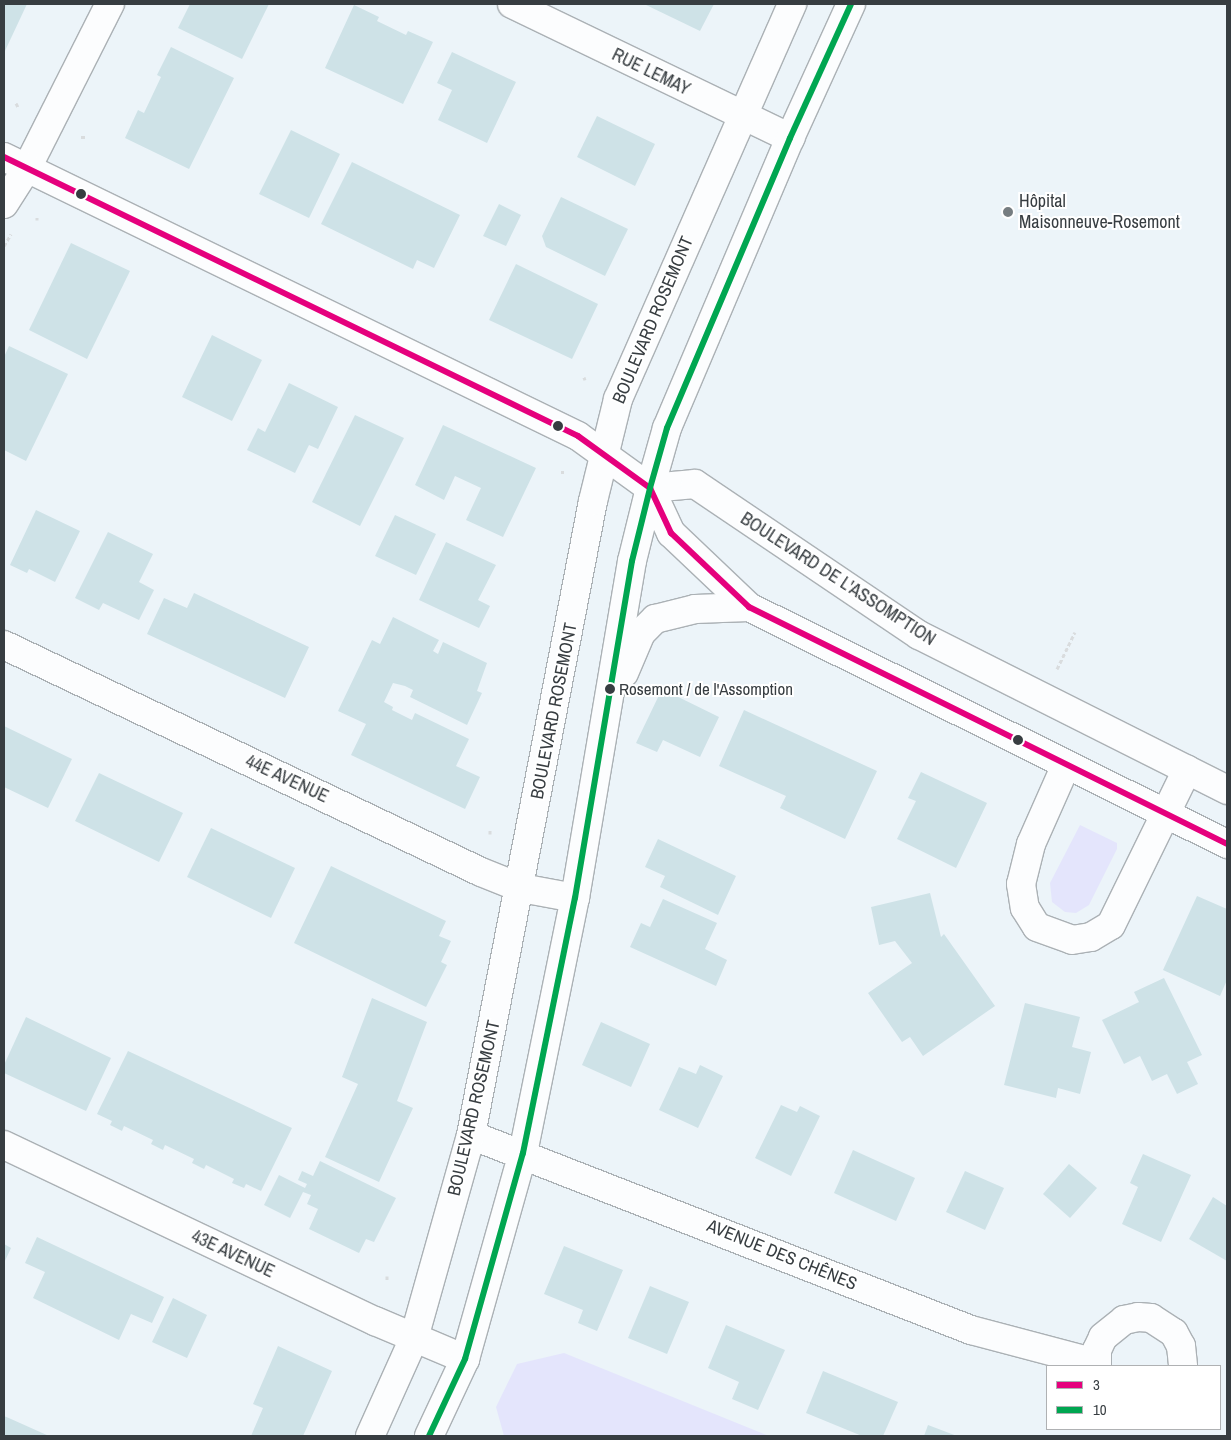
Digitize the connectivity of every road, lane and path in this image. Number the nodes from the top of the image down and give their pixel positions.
1 (110, 4) edge
2 (512, 4) edge
3 (792, 4) edge
4 (851, 4) edge
5 (16, 103) dead end
6 (18, 107) dead end
7 (742, 115) junction
8 (790, 138) junction
9 (15, 162) edge
10 (4, 204) edge
11 (604, 454) junction
12 (650, 488) junction
13 (749, 607) junction
14 (1075, 632) dead end
15 (4, 644) edge
16 (1054, 676) dead end
17 (607, 716) junction
18 (1066, 765) junction
19 (1186, 770) junction
20 (1227, 790) edge
21 (1166, 813) junction
22 (1227, 844) edge
23 (521, 888) junction
24 (575, 898) junction
25 (471, 1135) junction
26 (4, 1145) edge
27 (523, 1153) junction
28 (414, 1338) junction
29 (465, 1359) junction
30 (1096, 1365) edge
31 (1183, 1365) edge
32 (370, 1436) edge
33 (429, 1436) edge

1 - 9 street
2 - 7 street, RUE LEMAY
3 - 7 street, BOULEVARD ROSEMONT
4 - 8 street
5 - 6 path
7 - 8 street, RUE LEMAY
7 - 11 street, BOULEVARD ROSEMONT
8 - 12 street
9 - 10 street
9 - 11 street
11 - 12 street
11 - 23 street, BOULEVARD ROSEMONT
12 - 13 street
12 - 17 street
12 - 19 street, BOULEVARD DE L'ASSOMPTION
13 - 17 street
13 - 18 street
14 - 16 path
15 - 23 street, 44E AVENUE
17 - 24 street
18 - 21 street
18 - 21 street
19 - 20 street, BOULEVARD DE L'ASSOMPTION
19 - 21 street
21 - 22 street
23 - 24 street, 44E AVENUE
23 - 25 street, BOULEVARD ROSEMONT
24 - 27 street
25 - 27 street, AVENUE DES CHÊNES
25 - 28 street, BOULEVARD ROSEMONT
26 - 28 street, 43E AVENUE
27 - 29 street
27 - 30 street, AVENUE DES CHÊNES
28 - 29 street, 43E AVENUE
28 - 32 street, BOULEVARD ROSEMONT
29 - 33 street
30 - 31 street, AVENUE DES CHÊNES

